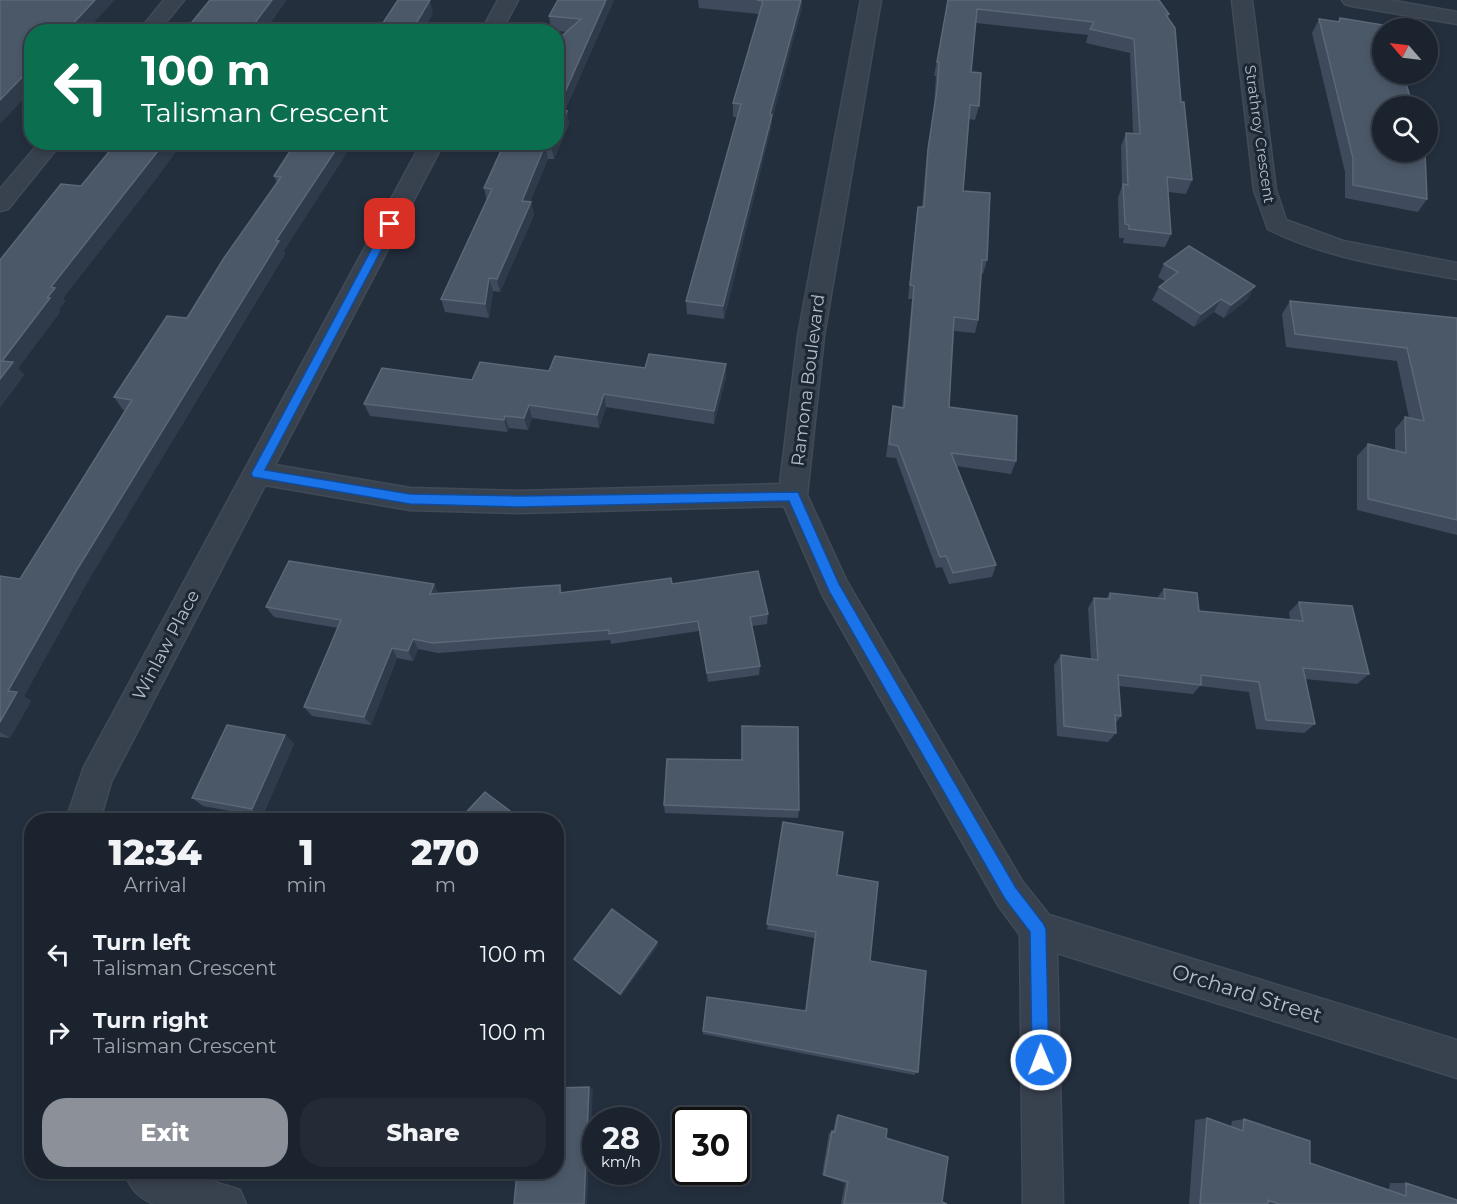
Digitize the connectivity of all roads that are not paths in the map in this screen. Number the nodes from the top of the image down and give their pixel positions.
1 (174, 0) edge
2 (508, 0) edge
3 (871, 0) edge
4 (1242, 0) edge
5 (1352, 0) edge
6 (1457, 18) edge
7 (154, 24) edge
8 (495, 24) edge
9 (45, 150) edge
10 (429, 150) edge
11 (0, 204) edge
12 (1457, 271) edge
13 (257, 473) junction
14 (793, 495) junction
15 (85, 813) edge
16 (1038, 929) junction
17 (1457, 1059) edge
18 (150, 1179) edge
19 (226, 1204) edge
20 (1043, 1204) edge

1 - 7 street
2 - 8 street
3 - 14 street, Ramona Boulevard
4 - 12 street, Strathroy Crescent
5 - 6 street
9 - 11 street
10 - 13 street, Winlaw Place
13 - 14 street
13 - 15 street, Winlaw Place
14 - 16 street
16 - 17 street, Orchard Street
16 - 20 street
18 - 19 street

